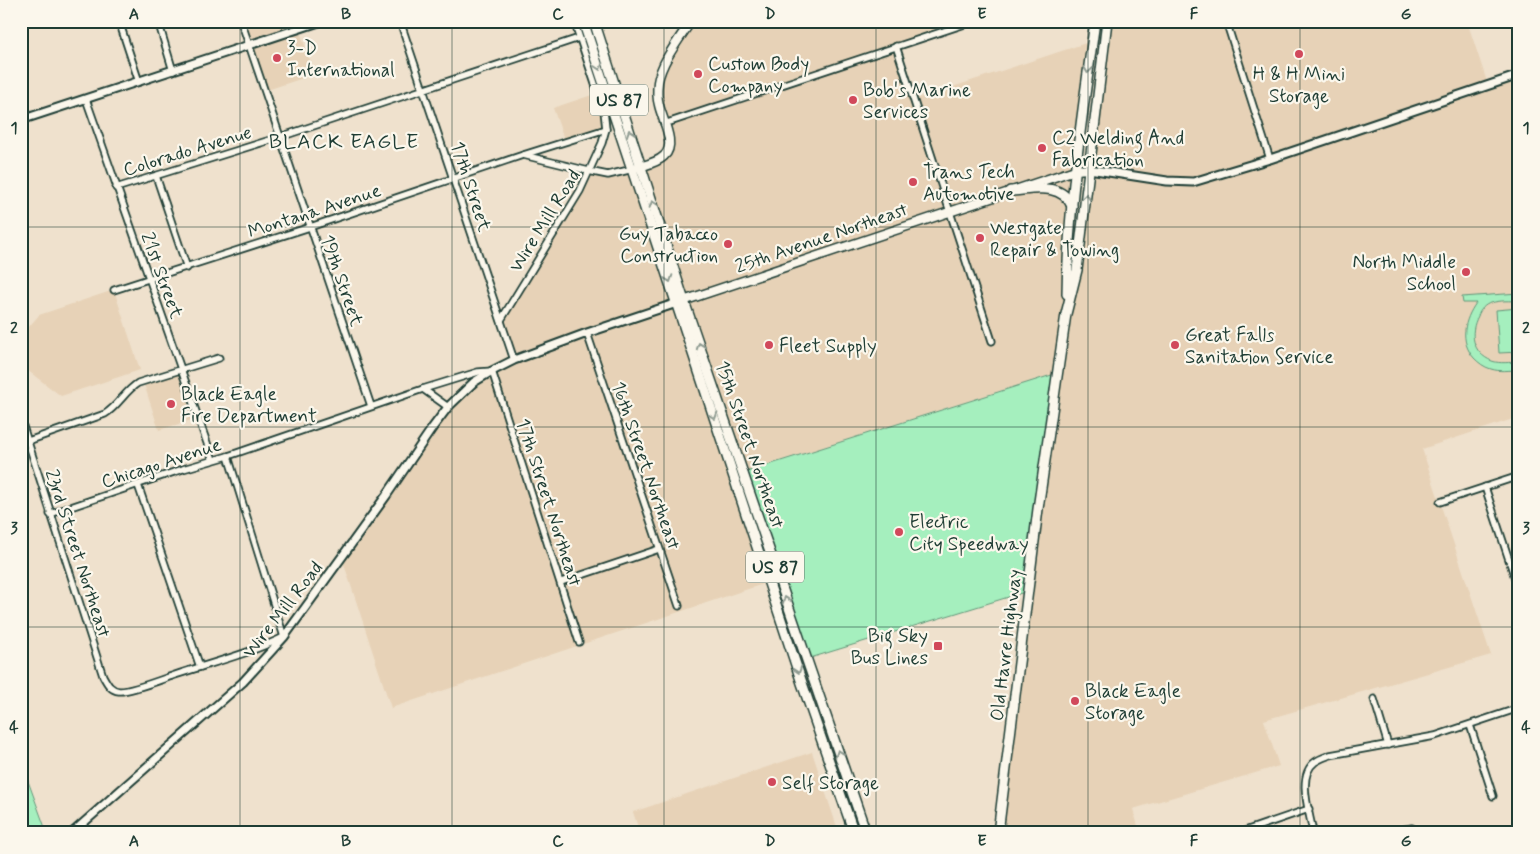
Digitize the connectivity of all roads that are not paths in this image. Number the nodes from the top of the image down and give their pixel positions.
1 (119, 21) edge
2 (158, 21) edge
3 (241, 21) edge
4 (321, 21) edge
5 (400, 21) edge
6 (574, 21) edge
7 (583, 21) edge
8 (594, 21) edge
9 (691, 21) edge
10 (974, 21) edge
11 (1095, 21) edge
12 (1107, 21) edge
13 (1226, 21) edge
14 (580, 38) junction
15 (249, 46) junction
16 (896, 46) junction
17 (173, 70) junction
18 (1519, 75) edge
19 (139, 82) junction
20 (423, 90) junction
21 (86, 99) junction
22 (21, 120) edge
23 (664, 124) junction
24 (606, 129) junction
25 (280, 137) junction
26 (523, 155) junction
27 (1270, 159) junction
28 (637, 168) junction
29 (1089, 169) junction
30 (1075, 170) junction
31 (589, 171) junction
32 (156, 176) junction
33 (454, 179) junction
34 (116, 188) junction
35 (1010, 191) junction
36 (1072, 207) junction
37 (950, 211) junction
38 (310, 227) junction
39 (187, 268) junction
40 (148, 278) junction
41 (114, 290) dead end
42 (681, 302) junction
43 (1066, 314) junction
44 (500, 320) junction
45 (587, 333) junction
46 (992, 341) dead end
47 (219, 358) dead end
48 (514, 360) junction
49 (181, 370) junction
50 (492, 371) junction
51 (484, 376) joint
52 (423, 389) junction
53 (371, 406) junction
54 (448, 407) junction
55 (21, 420) edge
56 (28, 440) junction
57 (228, 456) junction
58 (213, 460) junction
59 (1519, 476) edge
60 (138, 485) junction
61 (1485, 487) junction
62 (1440, 502) dead end
63 (50, 514) junction
64 (659, 549) junction
65 (1516, 569) edge
66 (561, 582) junction
67 (1519, 590) edge
68 (679, 606) dead end
69 (284, 638) junction
70 (580, 642) dead end
71 (200, 667) junction
72 (1374, 699) dead end
73 (1519, 708) edge
74 (1470, 725) junction
75 (1388, 745) junction
76 (1493, 796) dead end
77 (1309, 809) junction
78 (1412, 828) dead end
79 (72, 833) edge
80 (854, 833) edge
81 (866, 833) edge
82 (998, 833) edge
83 (1240, 833) edge
84 (1313, 833) edge
85 (1383, 833) edge

1 - 19 street
2 - 17 street
3 - 15 street, 19th Street
4 - 15 street
5 - 20 street, 17th Street
6 - 14 street
7 -> 28 main road, US 87
28 -> 8 main road, US 87
9 - 23 main road, Wire Mill Road
10 - 16 street
11 -> 30 main road, Old Havre Highway
12 - 29 main road, Old Havre Highway
13 - 27 street
14 - 20 street, Colorado Avenue
14 - 24 street
15 - 17 street
15 - 25 street, 19th Street
16 - 23 street
16 - 37 street
17 - 19 street
18 - 27 street, 25th Avenue Northeast
19 - 21 street
20 - 25 street, Colorado Avenue
20 - 33 street, 17th Street
21 - 22 street
21 - 34 street, 21st Street
23 - 28 main road, Wire Mill Road
24 - 26 street, Montana Avenue
24 - 31 street
25 - 32 street, Colorado Avenue
25 - 38 street, 19th Street
26 - 31 street
26 - 33 street, Montana Avenue
27 - 29 street, 25th Avenue Northeast
28 - 31 street, Wire Mill Road
28 - 42 main road, 15th Street Northeast / US 87
29 - 30 main road, 25th Avenue Northeast
43 -> 29 main road, Old Havre Highway
30 - 35 main road, 25th Avenue Northeast
30 - 36 main road, Old Havre Highway
31 - 44 street, Wire Mill Road
32 - 34 street, Colorado Avenue
32 - 39 street
33 - 38 street, Montana Avenue
33 - 44 street, 17th Street
34 - 40 street, 21st Street
35 - 36 main road
35 - 37 main road, 25th Avenue Northeast
36 - 43 main road, Old Havre Highway
37 - 42 main road, 25th Avenue Northeast
37 - 46 street
38 - 39 street, Montana Avenue
38 - 53 street, 19th Street
39 - 40 street, Montana Avenue
40 - 41 street, Montana Avenue
40 - 49 street, 21st Street
42 - 45 street, 25th Avenue Northeast
42 -> 80 main road, 15th Street Northeast / US 87
81 -> 42 main road, 15th Street Northeast / US 87
43 - 82 main road, Old Havre Highway
44 - 48 street, 17th Street
45 - 48 street, 25th Avenue Northeast
45 - 64 street, 16th Street Northeast
47 - 49 street
48 - 50 street, 25th Avenue Northeast
49 - 56 street
49 - 58 street, 21st Street
50 - 51 street, 25th Avenue Northeast
50 - 52 street, Chicago Avenue
50 - 66 street, 17th Street Northeast
51 - 54 street, Wire Mill Road
52 - 53 street, Chicago Avenue
52 - 54 street
53 - 57 street, Chicago Avenue
54 - 69 street, Wire Mill Road
55 - 56 street, 23rd Street Northeast
56 - 63 street, 23rd Street Northeast
57 - 58 street, Chicago Avenue
57 - 69 street
58 - 60 street, Chicago Avenue
59 - 61 street
60 - 63 street, Chicago Avenue
60 - 71 street
61 - 62 street
61 - 65 street
63 - 71 street, 23rd Street Northeast
64 - 66 street
64 - 68 street, 16th Street Northeast
65 - 67 street
66 - 70 street, 17th Street Northeast
69 - 71 street
69 - 79 street, Wire Mill Road
72 - 75 street
73 - 74 street
74 - 75 street
74 - 76 street
75 - 77 street
77 - 83 street
77 - 84 street
78 - 85 street

